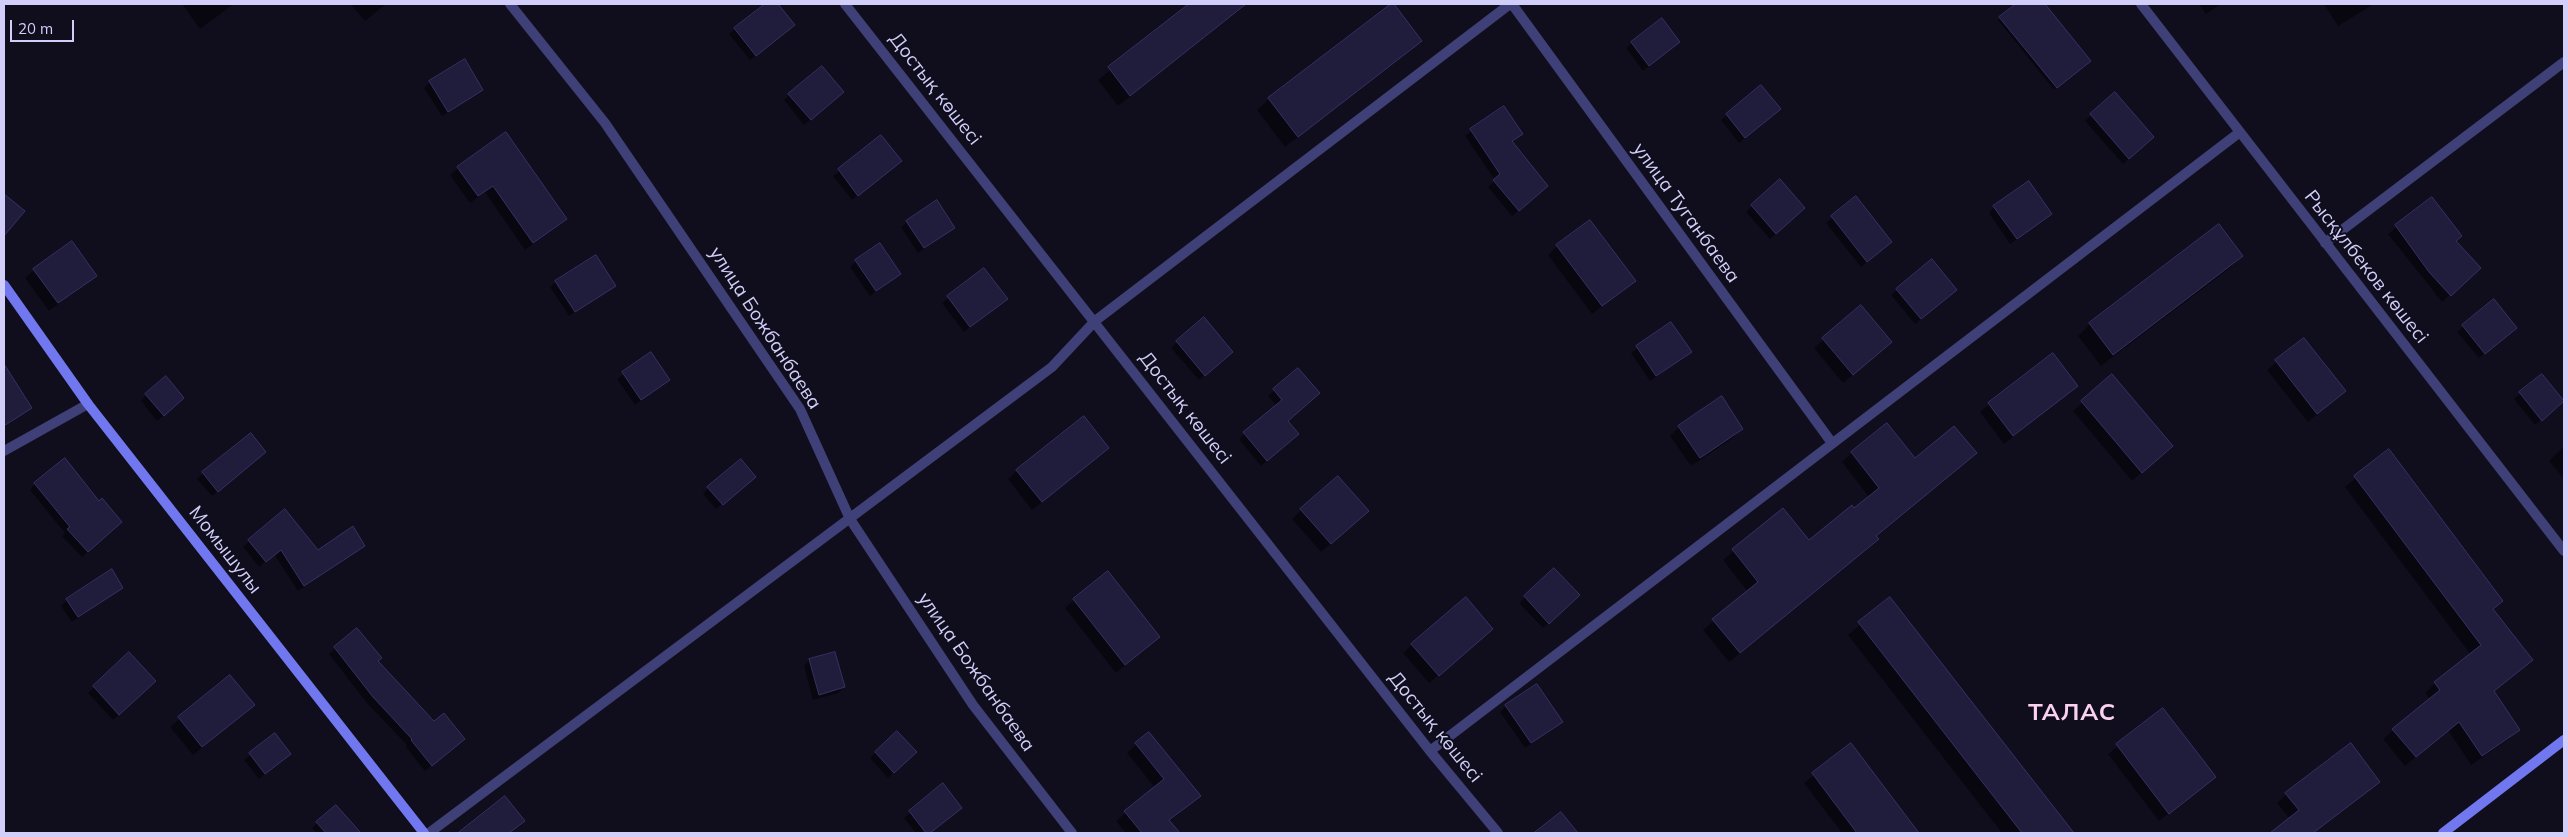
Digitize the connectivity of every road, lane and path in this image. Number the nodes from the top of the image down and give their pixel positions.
1 (510, 4) edge
2 (846, 4) edge
3 (1511, 4) edge
4 (2141, 4) edge
5 (2564, 62) edge
6 (2240, 132) junction
7 (2326, 243) junction
8 (4, 285) edge
9 (1095, 321) junction
10 (88, 404) junction
11 (1832, 443) junction
12 (4, 451) edge
13 (850, 519) junction
14 (2564, 551) edge
15 (2564, 740) edge
16 (1430, 751) junction
17 (424, 833) edge
18 (430, 833) edge
19 (1072, 833) edge
20 (1498, 833) edge
21 (2443, 833) edge

1 - 13 street, улица Божбанбаева
2 - 9 street, Достық көшесі
3 - 9 street
3 - 11 street, улица Туганбаева
4 - 6 street, Рысқұлбеков көшесі
5 - 7 street
6 - 7 street, Рысқұлбеков көшесі
6 - 11 street
7 - 14 street, Рысқұлбеков көшесі
8 - 10 street, Момышулы
9 - 13 street
9 - 16 street, Достық көшесі
10 - 12 street
10 - 17 street, Момышулы
11 - 16 street
13 - 18 street
13 - 19 street, улица Божбанбаева
15 - 21 street
16 - 20 street, Достық көшесі

